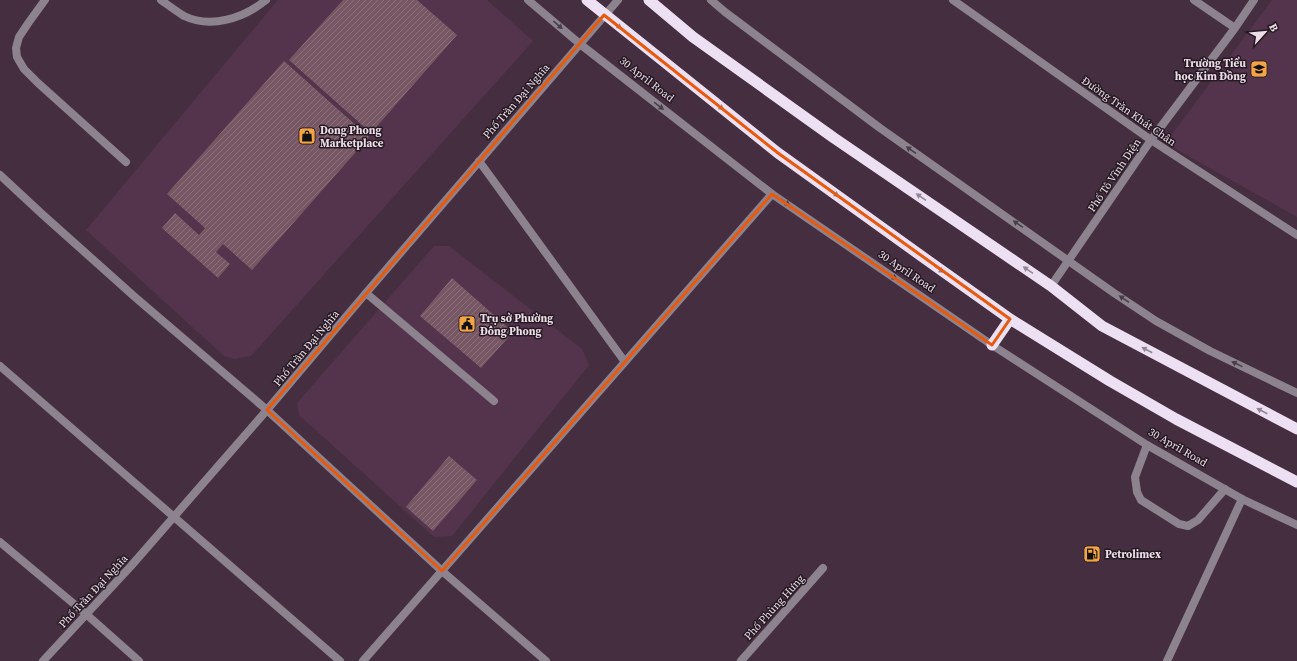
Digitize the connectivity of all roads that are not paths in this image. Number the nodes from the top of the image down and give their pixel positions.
1 (45, 0) edge
2 (161, 0) edge
3 (266, 0) edge
4 (528, 0) edge
5 (587, 0) edge
6 (618, 0) edge
7 (649, 0) edge
8 (711, 0) edge
9 (953, 0) edge
10 (1194, 0) edge
11 (1254, 0) edge
12 (604, 15) junction
13 (1235, 28) junction
14 (580, 44) junction
15 (1151, 140) junction
16 (479, 161) junction
17 (126, 162) dead end
18 (0, 175) edge
19 (772, 194) junction
20 (1297, 235) edge
21 (1069, 260) junction
22 (1051, 286) junction
23 (366, 293) junction
24 (1010, 319) junction
25 (992, 345) junction
26 (625, 362) junction
27 (0, 366) edge
28 (1297, 393) edge
29 (494, 401) dead end
30 (267, 410) junction
31 (1297, 429) edge
32 (1147, 445) junction
33 (1297, 482) edge
34 (1225, 489) junction
35 (1242, 499) junction
36 (174, 517) junction
37 (1297, 525) edge
38 (0, 542) edge
39 (823, 568) dead end
40 (442, 571) junction
41 (86, 614) junction
42 (43, 661) edge
43 (139, 661) edge
44 (340, 661) edge
45 (363, 661) edge
46 (546, 661) edge
47 (741, 661) edge
48 (1167, 661) edge

1 - 17 street
2 - 3 street
4 -> 14 street, 30 April Road
5 - 12 highway, 30 April Road
6 - 12 street, Phố Trần Đại Nghĩa
22 -> 7 highway
21 -> 8 street
9 - 15 street, Đường Trần Khát Chân
10 - 13 street
11 - 13 street, Phố Tô Vĩnh Diện
12 - 14 street, Phố Trần Đại Nghĩa
12 -> 24 highway, 30 April Road
13 - 15 street, Phố Tô Vĩnh Diện
14 - 16 street, Phố Trần Đại Nghĩa
14 -> 19 street, 30 April Road
15 - 20 street, Đường Trần Khát Chân
15 - 21 street, Phố Tô Vĩnh Diện
16 - 23 street, Phố Trần Đại Nghĩa
16 - 26 street
18 - 30 street
19 -> 25 street, 30 April Road
19 - 26 street
21 - 22 street, Phố Tô Vĩnh Diện
28 -> 21 street
31 -> 22 highway
23 - 29 street
23 - 30 street, Phố Trần Đại Nghĩa
24 - 25 highway
24 - 33 highway, 30 April Road
25 - 32 street, 30 April Road
26 - 40 street
27 - 36 street
30 - 36 street, Phố Trần Đại Nghĩa
30 - 40 street
32 - 34 street, 30 April Road
32 - 34 street
34 - 35 street, 30 April Road
35 - 37 street, 30 April Road
35 - 48 street
36 - 41 street, Phố Trần Đại Nghĩa
36 - 44 street
38 - 41 street
39 - 47 street, Phố Phùng Hưng
40 - 45 street
40 - 46 street
41 - 42 street, Phố Trần Đại Nghĩa
41 - 43 street

